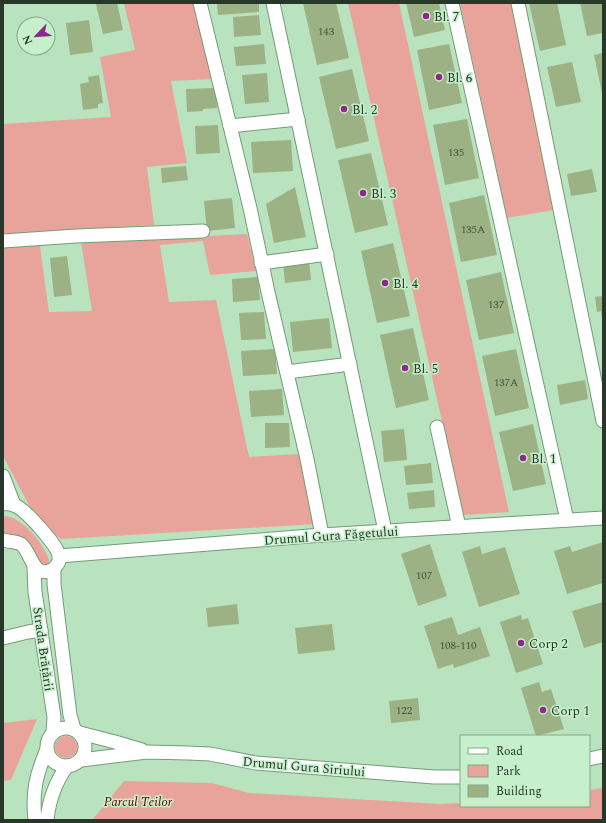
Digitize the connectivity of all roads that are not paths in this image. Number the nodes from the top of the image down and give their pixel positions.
1 (200, 3) edge
2 (273, 3) edge
3 (452, 3) edge
4 (518, 3) edge
5 (298, 118) junction
6 (230, 126) junction
7 (203, 231) dead end
8 (3, 241) edge
9 (327, 254) junction
10 (261, 263) junction
11 (350, 364) junction
12 (287, 372) junction
13 (603, 421) edge
14 (437, 426) dead end
15 (3, 476) edge
16 (8, 504) edge
17 (603, 518) edge
18 (567, 520) junction
19 (458, 527) junction
20 (386, 531) junction
21 (322, 535) junction
22 (3, 540) edge
23 (59, 556) junction
24 (34, 566) junction
25 (54, 569) junction
26 (41, 630) junction
27 (3, 638) edge
28 (77, 731) junction
29 (53, 732) junction
30 (47, 749) junction
31 (147, 752) junction
32 (603, 756) edge
33 (590, 759) edge
34 (81, 760) junction
35 (67, 766) junction
36 (460, 776) edge
37 (35, 820) edge
38 (47, 820) edge

1 - 6 street
2 - 5 street
3 - 18 street
4 - 13 street
5 - 6 street
5 - 9 street
6 - 10 street
7 - 8 street
9 - 10 street
9 - 11 street
10 - 12 street
11 - 12 street
11 - 20 street
12 - 21 street
14 - 19 street
15 - 16 street
16 - 23 street
17 - 18 street, Drumul Gura Făgetului
18 - 19 street, Drumul Gura Făgetului
19 - 20 street, Drumul Gura Făgetului
20 - 21 street, Drumul Gura Făgetului
21 - 23 street, Drumul Gura Făgetului
22 - 24 street
23 - 25 street
24 - 25 street
24 - 26 street, Strada Brățării
25 - 28 street, Strada Brățării
26 - 27 street
26 - 29 street, Strada Brățării
28 - 29 street
28 - 31 street, Drumul Gura Siriului
28 - 34 street
29 - 30 street
30 - 35 street
30 - 37 street
31 - 34 street, Drumul Gura Siriului
31 - 36 street, Drumul Gura Siriului
32 - 33 street
34 - 35 street
35 - 38 street

